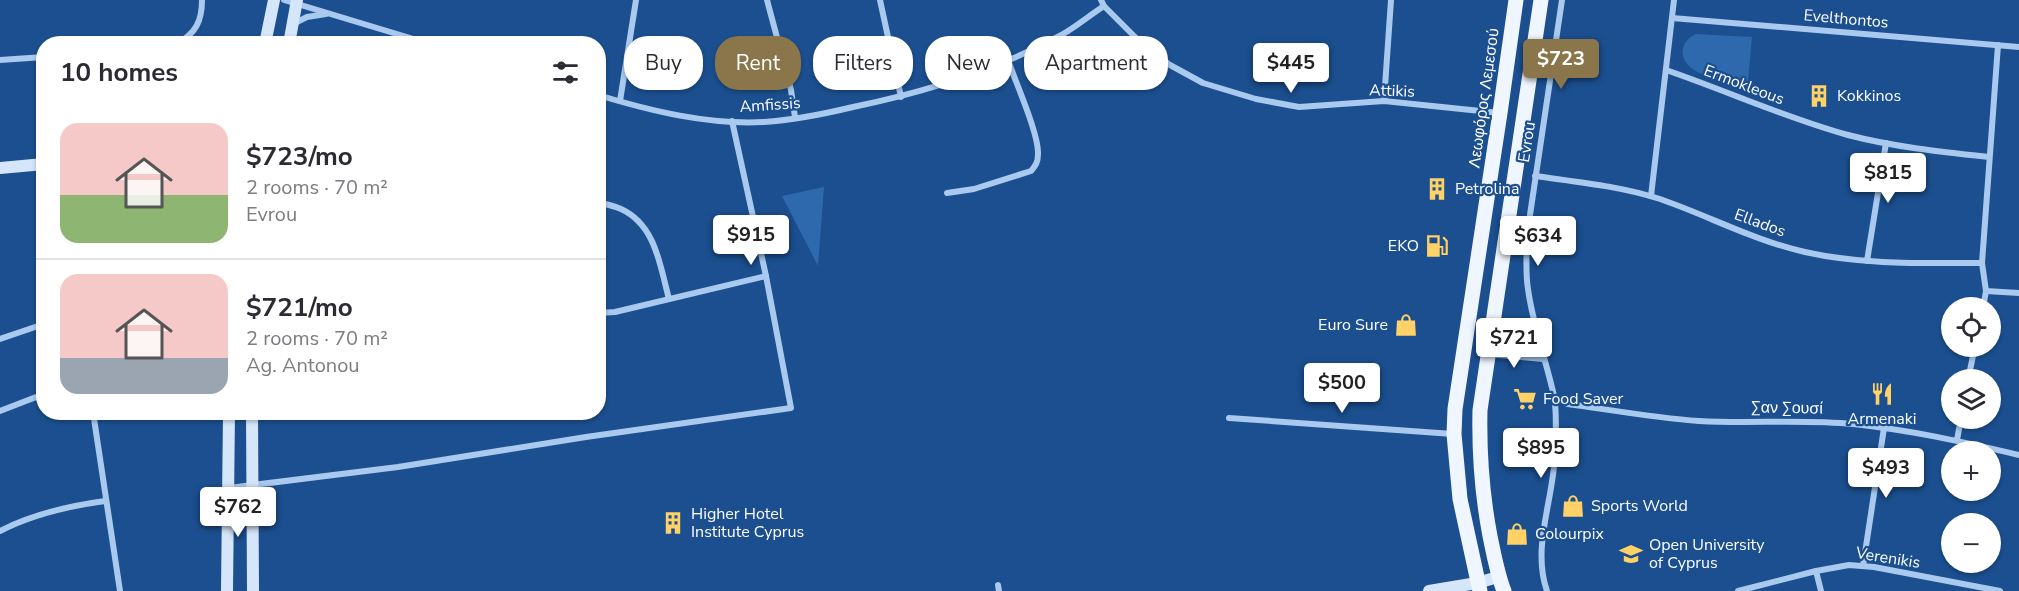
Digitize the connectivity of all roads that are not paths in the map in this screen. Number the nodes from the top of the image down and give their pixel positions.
1 (202, 0) edge
2 (274, 0) edge
3 (636, 0) edge
4 (767, 0) edge
5 (880, 0) edge
6 (1390, 0) edge
7 (1516, 0) edge
8 (1541, 0) edge
9 (1562, 0) edge
10 (1674, 0) edge
11 (292, 1) edge
12 (1102, 3) edge
13 (333, 14) junction
14 (1672, 18) junction
15 (293, 24) junction
16 (190, 36) edge
17 (267, 36) edge
18 (291, 36) edge
19 (404, 36) edge
20 (1998, 45) junction
21 (2019, 47) edge
22 (36, 58) edge
23 (1012, 58) edge
24 (0, 60) edge
25 (1666, 70) junction
26 (1012, 71) edge
27 (925, 90) edge
28 (606, 97) edge
29 (901, 97) junction
30 (620, 101) junction
31 (1384, 101) junction
32 (1500, 113) junction
33 (795, 117) junction
34 (732, 121) junction
35 (1886, 143) junction
36 (1989, 157) junction
37 (36, 165) edge
38 (0, 168) edge
39 (1535, 176) junction
40 (947, 193) dead end
41 (1651, 196) junction
42 (606, 204) edge
43 (1867, 261) junction
44 (1982, 263) junction
45 (766, 276) junction
46 (1986, 291) junction
47 (2019, 293) edge
48 (1985, 297) edge
49 (669, 299) junction
50 (606, 313) edge
51 (36, 327) edge
52 (0, 339) edge
53 (1487, 354) junction
54 (1543, 359) junction
55 (36, 397) edge
56 (1554, 397) junction
57 (0, 411) edge
58 (1228, 418) dead end
59 (94, 420) edge
60 (229, 420) edge
61 (252, 420) edge
62 (1884, 428) junction
63 (1959, 429) edge
64 (1454, 434) junction
65 (1957, 440) junction
66 (2019, 456) edge
67 (253, 485) junction
68 (229, 488) junction
69 (105, 501) junction
70 (0, 531) edge
71 (1863, 566) junction
72 (1816, 571) junction
73 (1501, 584) edge
74 (1478, 587) edge
75 (120, 591) edge
76 (227, 591) edge
77 (253, 591) edge
78 (1429, 591) edge
79 (1547, 591) edge
80 (1738, 591) edge
81 (1821, 591) edge
82 (2000, 591) edge

1 - 16 street
2 - 17 main road
3 - 30 street
4 - 33 street
5 - 29 street
6 - 31 street
7 - 32 main road, Λεωφόρος Λεμεσού
8 - 53 main road
9 - 39 street, Evrou
10 - 14 street
11 - 13 street
11 - 15 main road
12 - 23 street, Amfissis
12 - 31 street, Attikis
13 - 15 street
13 - 19 street
14 - 20 street, Evelthontos
14 - 25 street
15 - 18 main road
20 - 21 street, Evelthontos
20 - 36 street
22 - 24 street
25 - 35 street, Ermokleous
25 - 41 street
26 - 40 street
27 - 29 street, Amfissis
28 - 30 street, Amfissis
29 - 33 street, Amfissis
30 - 34 street, Amfissis
31 - 32 street, Attikis
32 - 64 main road, Λεωφόρος Λεμεσού
33 - 34 street, Amfissis
34 - 45 street
35 - 36 street, Ermokleous
35 - 43 street
36 - 44 street
37 - 38 main road
39 - 41 street, Ellados
39 - 54 street, Evrou
41 - 43 street, Ellados
42 - 49 street
43 - 44 street, Ellados
44 - 46 street
45 - 49 street
45 - 67 street
46 - 47 street
46 - 48 street
49 - 50 street
51 - 52 street
53 - 54 street
53 - 73 main road
54 - 56 street, Evrou
55 - 57 street
56 - 62 street, Σαν Σουσί
56 - 79 street, Evrou
58 - 64 street
59 - 69 street
60 - 68 main road
61 - 67 main road
62 - 65 street, Σαν Σουσί
62 - 71 street
63 - 65 street
64 - 74 main road, Λεωφόρος Λεμεσού
65 - 66 street, Σαν Σουσί
67 - 68 street
67 - 77 main road
68 - 76 main road
69 - 70 street
69 - 75 street
71 - 72 street, Verenikis
71 - 82 street, Verenikis
72 - 80 street, Verenikis
72 - 81 street
73 - 74 main road
74 - 78 main road

